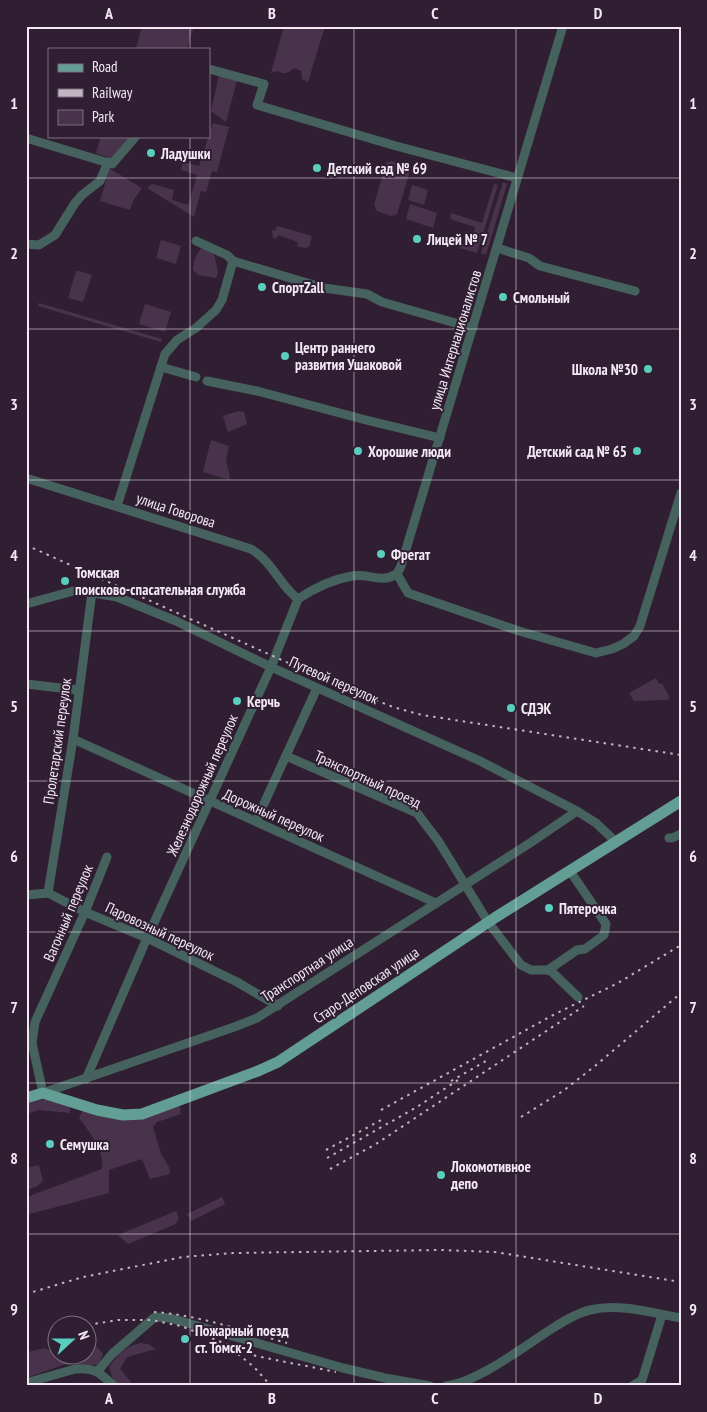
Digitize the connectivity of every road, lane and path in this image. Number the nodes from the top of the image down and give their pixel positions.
1 (563, 26) edge
2 (210, 69) edge
3 (26, 138) edge
4 (134, 138) edge
5 (108, 162) junction
6 (517, 178) junction
7 (196, 241) dead end
8 (26, 244) edge
9 (497, 248) junction
10 (233, 261) junction
11 (636, 292) dead end
12 (473, 328) junction
13 (161, 367) junction
14 (196, 378) dead end
15 (207, 381) dead end
16 (440, 438) junction
17 (26, 478) edge
18 (681, 493) edge
19 (117, 506) junction
20 (397, 574) junction
21 (92, 592) junction
22 (298, 598) junction
23 (26, 604) edge
24 (271, 667) junction
25 (26, 684) edge
26 (317, 688) junction
27 (78, 690) junction
28 (73, 739) junction
29 (286, 756) junction
30 (681, 801) edge
31 (211, 802) junction
32 (577, 811) junction
33 (256, 821) junction
34 (681, 834) edge
35 (668, 838) dead end
36 (616, 842) junction
37 (107, 857) dead end
38 (570, 871) junction
39 (464, 884) junction
40 (48, 893) junction
41 (26, 895) edge
42 (436, 903) junction
43 (85, 912) junction
44 (488, 922) junction
45 (147, 938) junction
46 (548, 970) junction
47 (578, 997) dead end
48 (278, 1006) junction
49 (86, 1078) junction
50 (44, 1093) junction
51 (26, 1098) edge
52 (662, 1315) junction
53 (681, 1318) edge
54 (98, 1371) junction
55 (26, 1383) edge
56 (642, 1383) edge
57 (114, 1386) edge
58 (430, 1386) edge
59 (446, 1386) edge
60 (632, 1386) edge

1 - 6 street, улица Интернационалистов
2 - 6 street
3 - 5 street
4 - 5 street
5 - 8 street
6 - 9 street, улица Интернационалистов
7 - 10 street
9 - 11 street
9 - 12 street, улица Интернационалистов
10 - 12 street
10 - 13 street
12 - 16 street, улица Интернационалистов
13 - 14 street
13 - 19 street
15 - 16 street
16 - 20 street, улица Интернационалистов
17 - 19 street, улица Говорова
18 - 20 street
19 - 22 street, улица Говорова
20 - 22 street
21 - 23 street, Путевой переулок
21 - 24 street, Путевой переулок
21 - 27 street, Пролетарский переулок
22 - 24 street, Железнодорожный переулок
24 - 26 street, Путевой переулок
24 - 31 street, Железнодорожный переулок
25 - 27 street
26 - 29 street
26 - 32 street, Путевой переулок
27 - 28 street, Пролетарский переулок
28 - 31 street, Дорожный переулок
28 - 40 street, Пролетарский переулок
29 - 33 street
29 - 39 street, Транспортный проезд
30 - 36 main road, Старо-Деповская улица
31 - 33 street, Дорожный переулок
31 - 45 street, Железнодорожный переулок
32 - 36 street, Путевой переулок
32 - 39 street, Транспортная улица
33 - 42 street, Дорожный переулок
34 - 35 street
36 - 38 main road, Старо-Деповская улица
37 - 43 street, Вагонный переулок
38 - 44 main road, Старо-Деповская улица
38 - 46 street
39 - 42 street, Транспортная улица
39 - 44 street, Транспортный проезд
40 - 41 street
40 - 43 street, Паровозный переулок
42 - 48 street, Транспортная улица
43 - 45 street, Паровозный переулок
43 - 50 street, Вагонный переулок
44 - 46 street, Транспортный проезд
44 - 50 main road, Старо-Деповская улица
45 - 48 street, Паровозный переулок
45 - 49 street, Железнодорожный переулок
46 - 47 street
48 - 49 street, Транспортная улица
49 - 50 street, Транспортная улица
50 - 51 main road, Транспортная улица
52 - 53 street
52 - 56 street
52 - 59 street
54 - 55 street
54 - 57 street
54 - 58 street
56 - 60 street

